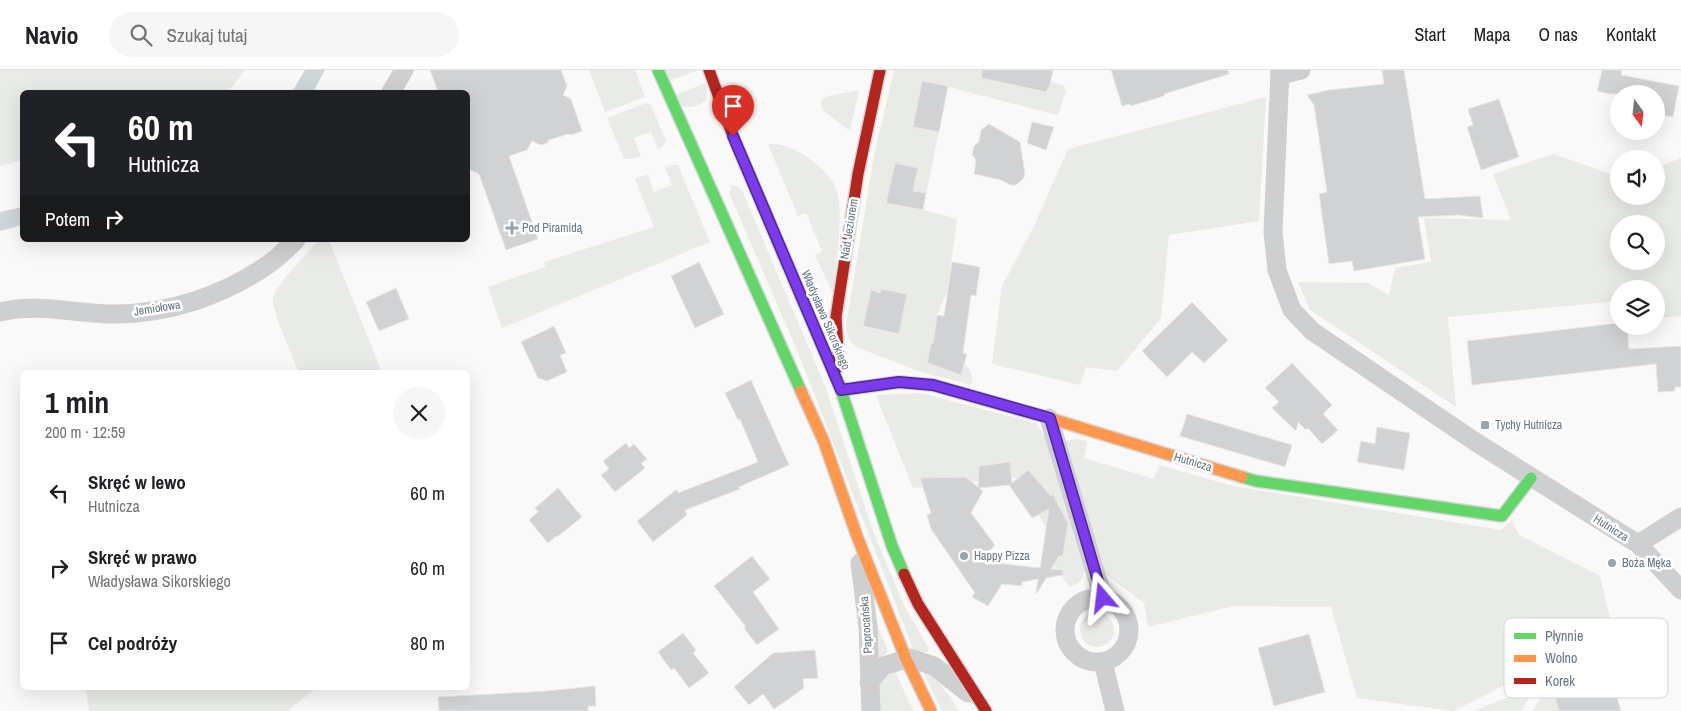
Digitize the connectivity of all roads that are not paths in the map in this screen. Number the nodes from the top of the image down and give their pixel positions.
1 (404, 70) edge
2 (658, 70) edge
3 (709, 70) edge
4 (880, 70) edge
5 (1301, 70) edge
6 (1281, 72) edge
7 (392, 90) edge
8 (294, 242) edge
9 (0, 312) edge
10 (841, 390) junction
11 (1050, 418) junction
12 (1531, 478) junction
13 (1681, 517) edge
14 (858, 539) junction
15 (1638, 544) junction
16 (1681, 590) edge
17 (1103, 598) junction
18 (906, 659) junction
19 (1103, 662) junction
20 (869, 682) junction
21 (983, 706) edge
22 (871, 711) edge
23 (930, 711) edge
24 (1115, 711) edge

1 - 7 street
2 - 14 street
3 - 10 street, Władysława Sikorskiego
4 - 10 street, Nad Jeziorem
5 - 6 street
6 - 12 street, Hutnicza
8 - 9 street, Jemiołowa
10 - 11 street, Hutnicza
10 - 21 street, Władysława Sikorskiego
11 - 12 street, Hutnicza
11 - 17 street
12 - 15 street, Hutnicza
13 - 15 street
14 - 18 street
14 - 20 street, Paprocańska
15 - 16 street, Hutnicza
17 - 19 street
17 - 19 street
18 - 20 street
18 - 21 street
18 - 23 street
19 - 24 street
20 - 22 street, Paprocańska

